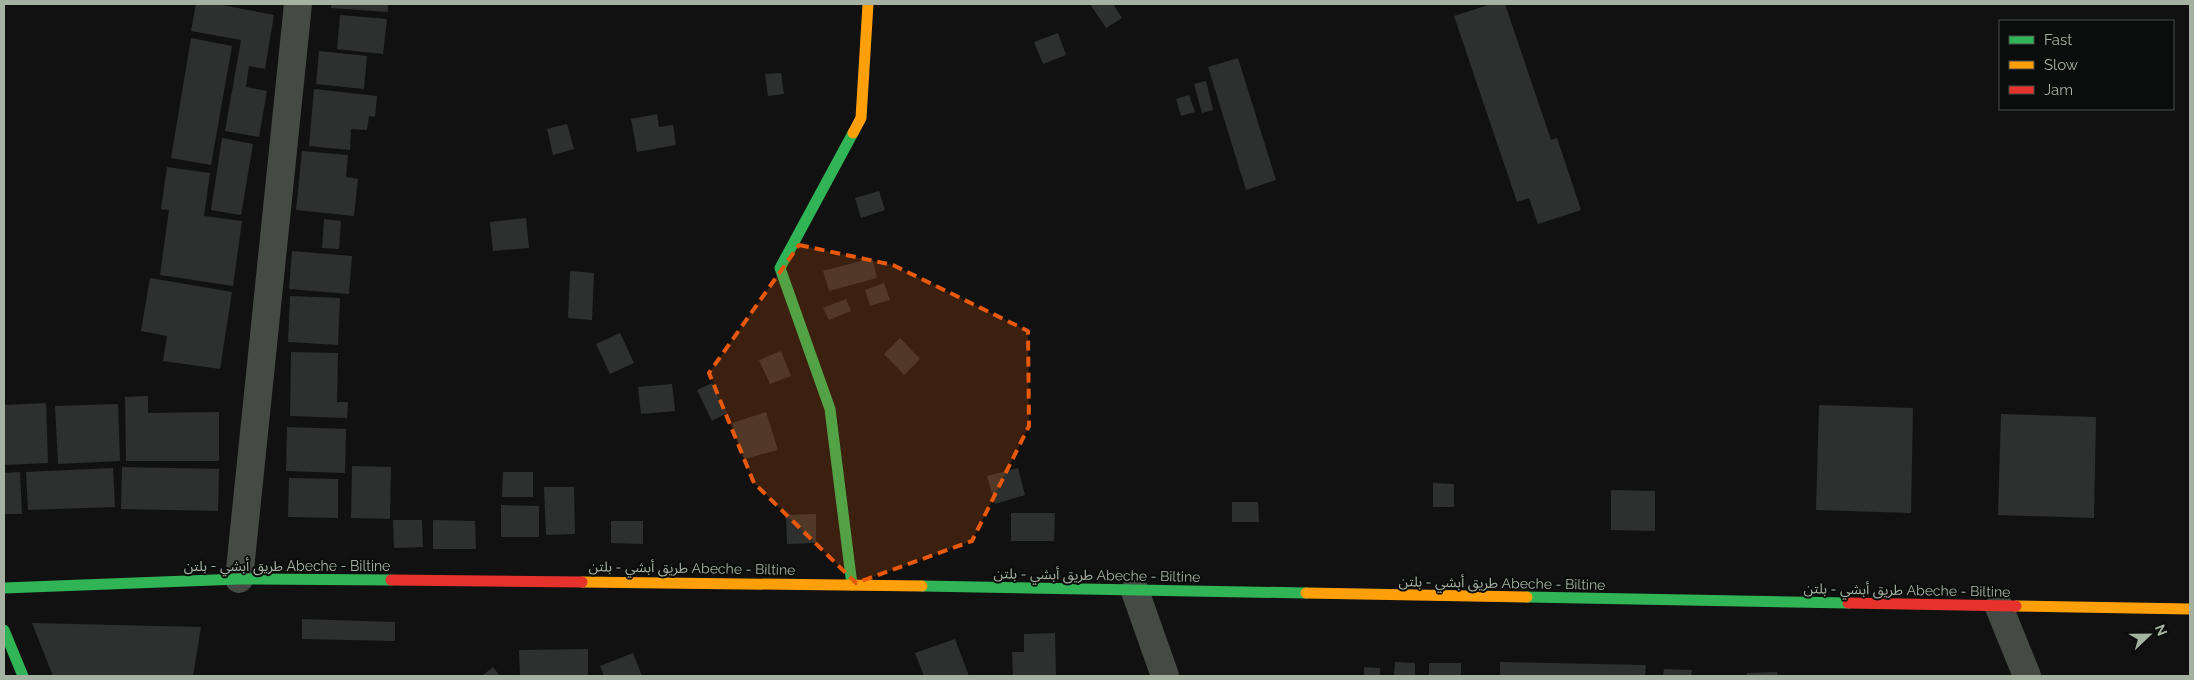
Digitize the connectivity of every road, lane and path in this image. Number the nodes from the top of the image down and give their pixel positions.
1 (298, 4) edge
2 (868, 4) edge
3 (239, 579) junction
4 (852, 585) junction
5 (4, 588) edge
6 (1135, 591) junction
7 (1999, 607) junction
8 (2190, 609) edge
9 (4, 630) edge
10 (23, 676) edge
11 (1165, 676) edge
12 (2027, 676) edge

1 - 3 street
2 - 4 main road
3 - 4 main road, طريق أبشي - بلتن Abeche - Biltine
3 - 5 main road, طريق أبشي - بلتن Abeche - Biltine
4 - 6 main road, طريق أبشي - بلتن Abeche - Biltine
6 - 7 main road, طريق أبشي - بلتن Abeche - Biltine
6 - 11 street
7 - 8 main road, طريق أبشي - بلتن Abeche - Biltine
7 - 12 street
9 - 10 main road

